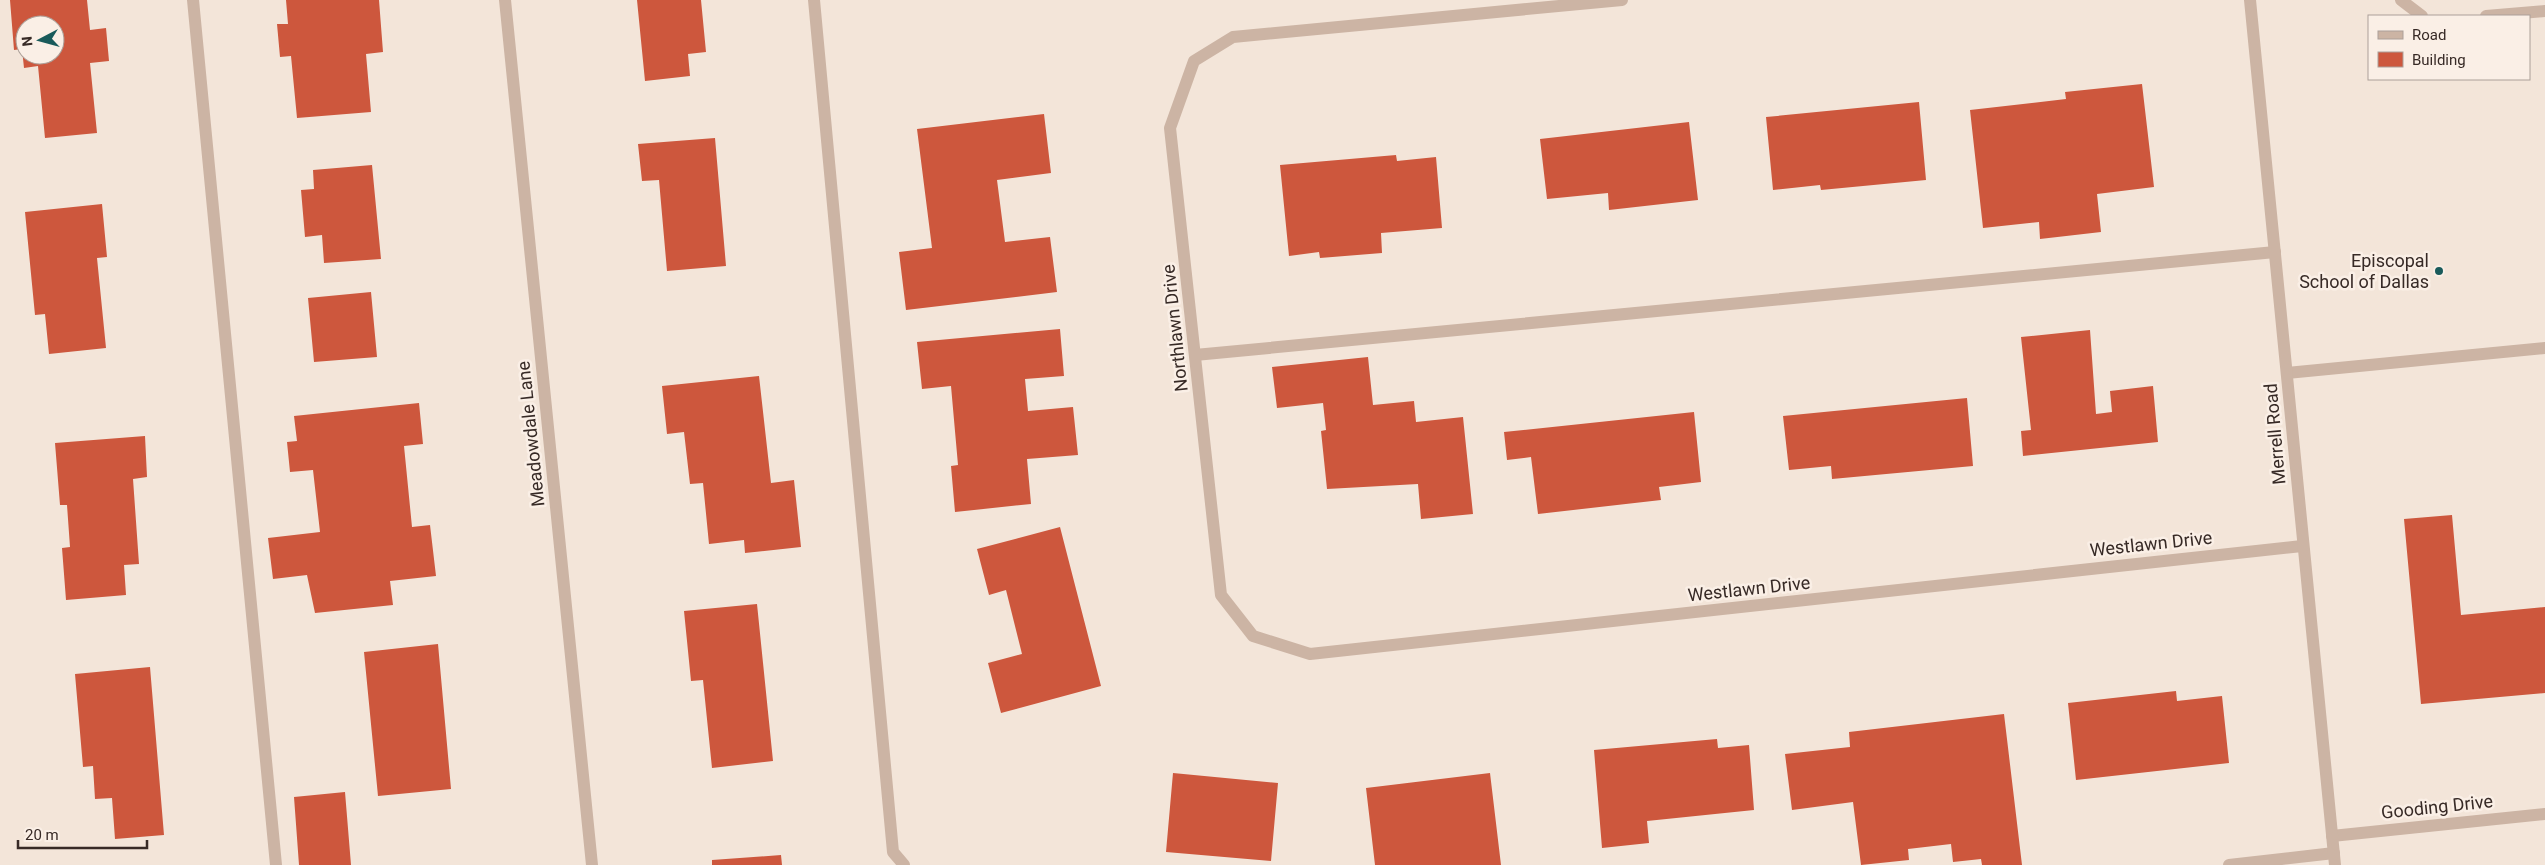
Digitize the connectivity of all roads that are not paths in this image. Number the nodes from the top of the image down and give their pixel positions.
1 (193, 0) edge
2 (505, 0) edge
3 (814, 0) edge
4 (1622, 0) edge
5 (2250, 0) edge
6 (2401, 0) edge
7 (2545, 11) edge
8 (2420, 15) edge
9 (2498, 15) edge
10 (2275, 252) junction
11 (2545, 348) edge
12 (1195, 355) junction
13 (2287, 373) junction
14 (2302, 546) junction
15 (1221, 595) joint
16 (2545, 814) edge
17 (2332, 836) junction
18 (2335, 859) edge
19 (276, 865) edge
20 (592, 865) edge
21 (904, 865) edge
22 (2229, 865) edge

1 - 19 street
2 - 20 street, Meadowdale Lane
3 - 21 street
4 - 12 street, Northlawn Drive
5 - 10 street, Merrell Road
6 - 8 street
7 - 9 street
10 - 12 street
10 - 13 street, Merrell Road
11 - 13 street
12 - 15 street, Northlawn Drive
13 - 14 street, Merrell Road
14 - 15 street, Westlawn Drive
14 - 17 street, Merrell Road
16 - 17 street, Gooding Drive
17 - 18 street, Merrell Road
18 - 22 street

